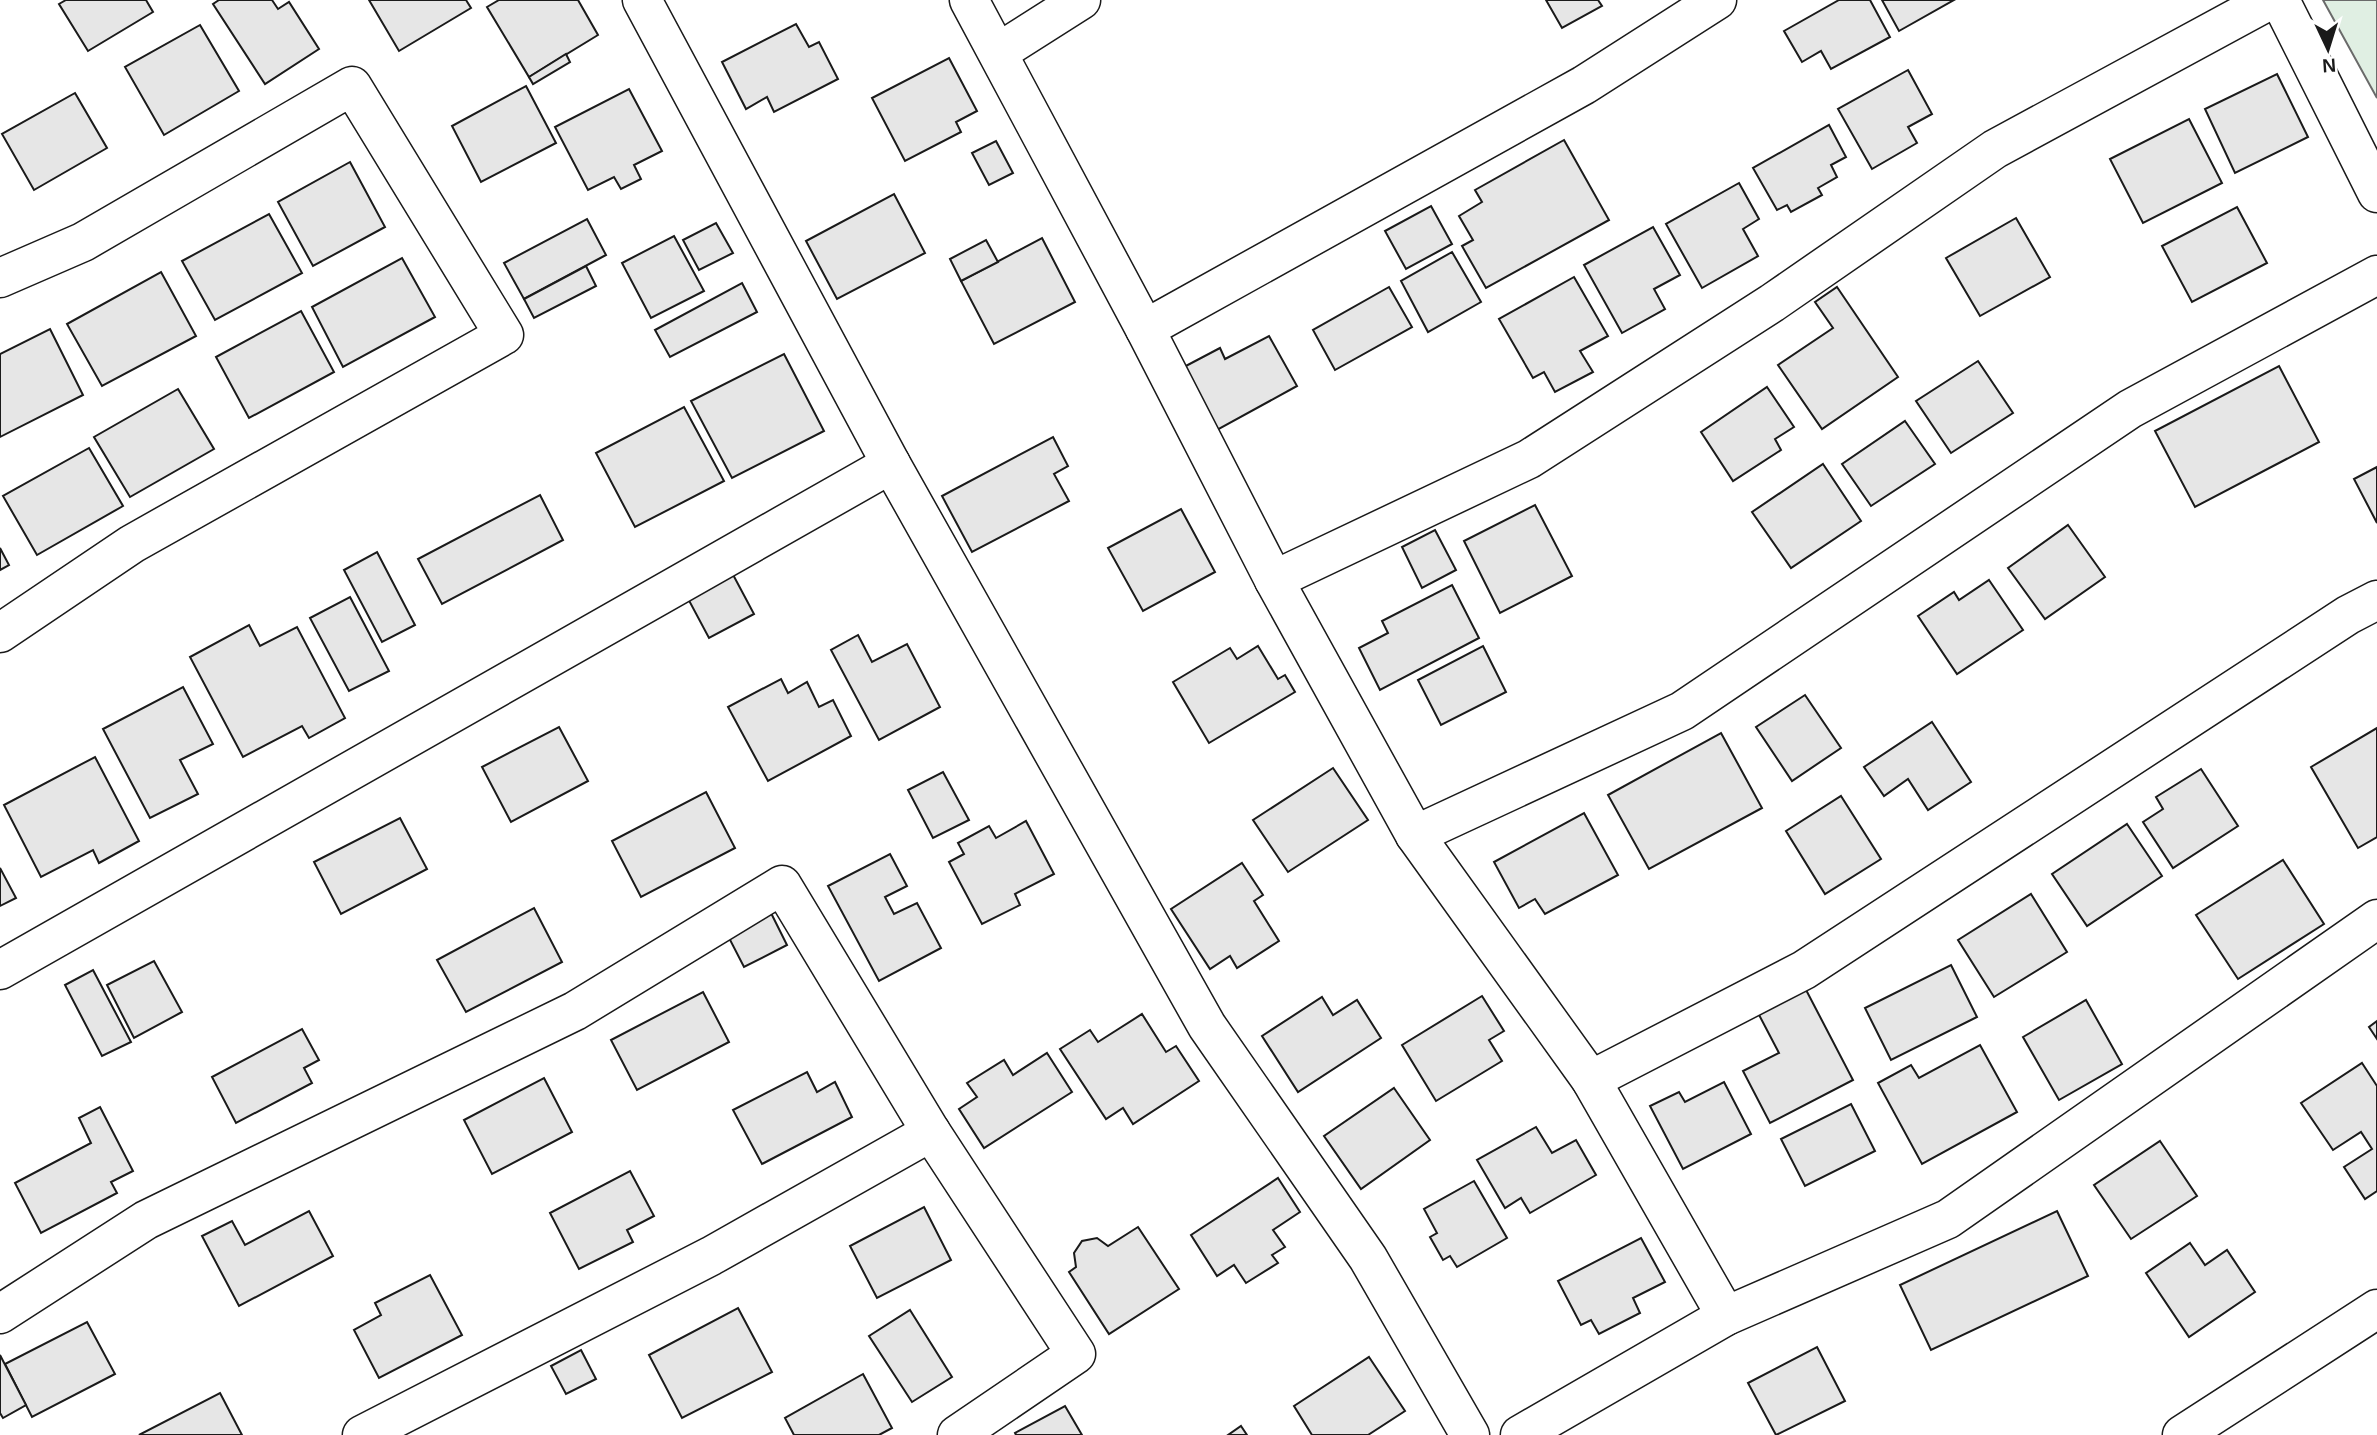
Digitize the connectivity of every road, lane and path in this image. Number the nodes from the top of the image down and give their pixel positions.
1 (642, 0) edge
2 (969, 0) edge
3 (1081, 0) edge
4 (1717, 0) edge
5 (2270, 0) edge
6 (2280, 0) edge
7 (999, 52) junction
8 (2377, 193) edge
9 (2377, 275) edge
10 (0, 278) edge
11 (1145, 329) junction
12 (891, 464) junction
13 (1274, 580) junction
14 (2377, 600) edge
15 (0, 633) edge
16 (1415, 835) junction
17 (2377, 919) edge
18 (0, 970) edge
19 (1591, 1080) junction
20 (931, 1132) junction
21 (2377, 1310) edge
22 (0, 1314) edge
23 (1726, 1316) junction
24 (362, 1435) edge
25 (957, 1435) edge
26 (1470, 1435) edge
27 (1520, 1435) edge
28 (2182, 1435) edge

1 - 12 street
2 - 7 street
3 - 7 street
4 - 11 street
5 - 13 street
6 - 8 street
7 - 11 street
9 - 16 street
10 - 15 street
11 - 13 street
12 - 18 street
12 - 26 street
13 - 16 street
14 - 19 street
16 - 19 street
17 - 23 street
19 - 23 street
20 - 22 street
20 - 24 street
20 - 25 street
21 - 28 street
23 - 27 street

